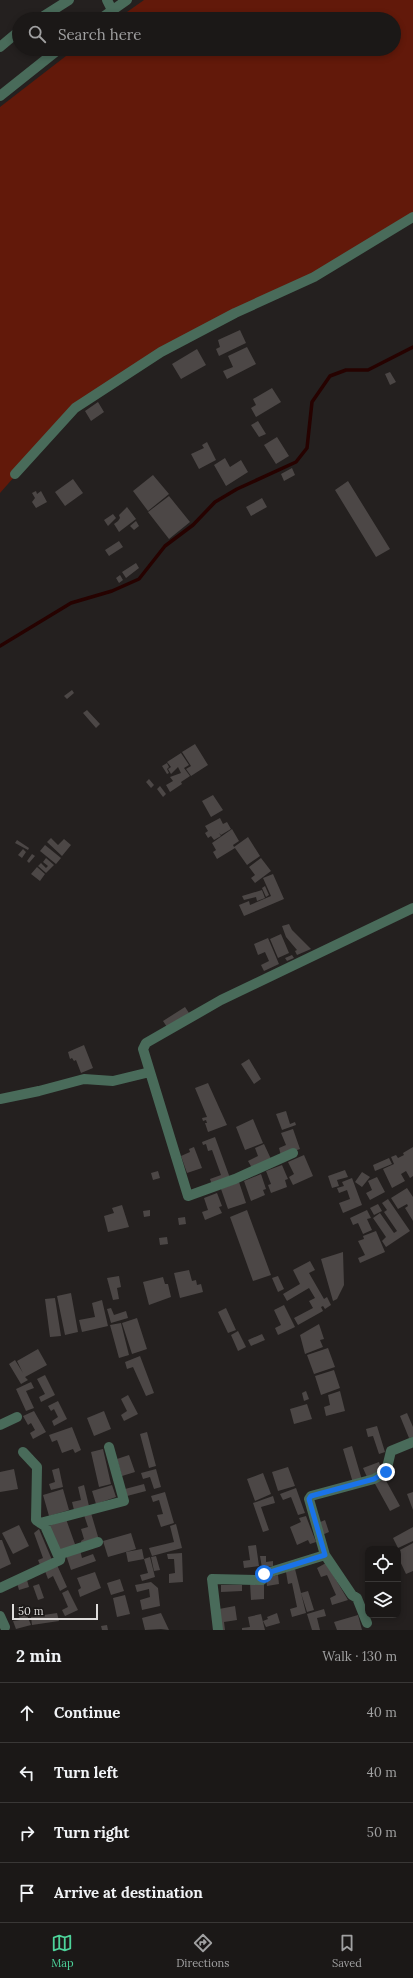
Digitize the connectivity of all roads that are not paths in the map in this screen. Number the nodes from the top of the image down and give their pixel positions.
1 (69, 0) edge
2 (107, 0) edge
3 (126, 0) edge
4 (112, 10) junction
5 (50, 12) edge
6 (109, 12) edge
7 (12, 37) edge
8 (0, 47) edge
9 (50, 56) edge
10 (0, 96) edge
11 (413, 217) edge
12 (15, 474) dead end
13 (413, 908) edge
14 (150, 1072) junction
15 (0, 1099) edge
16 (293, 1153) dead end
17 (16, 1417) dead end
18 (0, 1425) edge
19 (413, 1442) edge
20 (109, 1448) dead end
21 (23, 1452) dead end
22 (40, 1523) junction
23 (98, 1542) dead end
24 (325, 1555) junction
25 (60, 1560) junction
26 (0, 1588) edge
27 (0, 1616) edge
28 (367, 1623) dead end
29 (5, 1627) dead end
30 (218, 1630) edge

1 - 5 street
2 - 4 street
3 - 4 street
4 - 6 street
7 - 8 street
9 - 10 street
11 - 12 street
13 - 14 street
14 - 15 street
14 - 16 street
17 - 18 street
19 - 24 street
20 - 22 street
21 - 22 street
22 - 25 street
23 - 25 street
24 - 28 street
24 - 30 street
25 - 26 street
27 - 29 street

